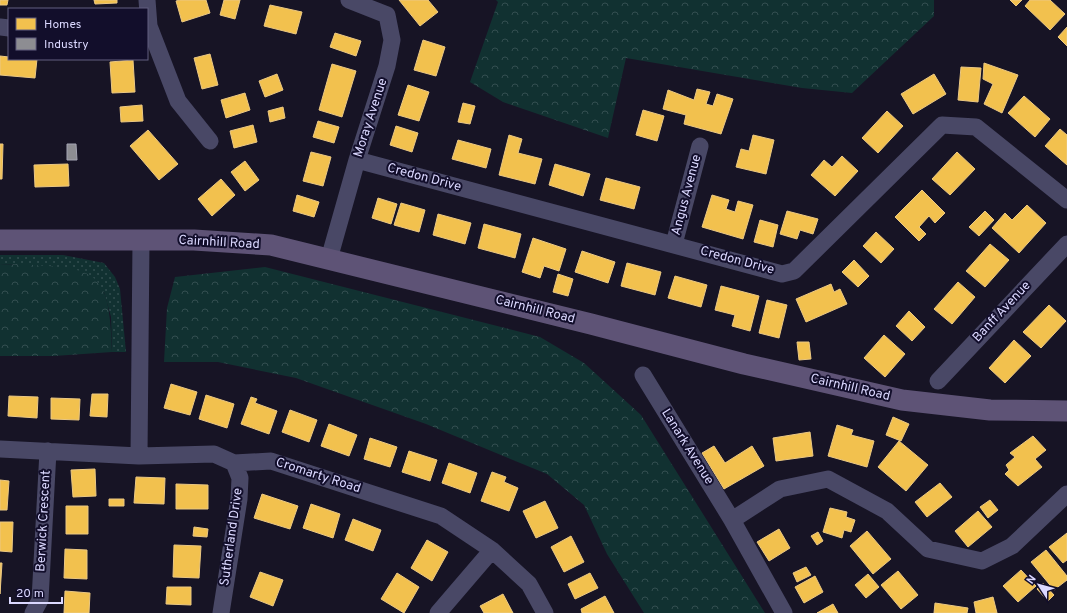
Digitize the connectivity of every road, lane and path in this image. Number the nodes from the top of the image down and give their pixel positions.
1 (349, 0) edge
2 (148, 13) edge
3 (210, 140) dead end
4 (700, 146) dead end
5 (357, 160) junction
6 (1067, 200) edge
7 (0, 240) edge
8 (140, 241) junction
9 (674, 244) junction
10 (1067, 244) edge
11 (329, 258) junction
12 (642, 375) dead end
13 (938, 381) dead end
14 (1067, 411) edge
15 (0, 449) edge
16 (48, 451) junction
17 (139, 456) junction
18 (234, 463) junction
19 (1067, 494) edge
20 (732, 520) junction
21 (492, 550) junction
22 (33, 613) edge
23 (221, 613) edge
24 (438, 613) edge
25 (545, 613) edge
26 (784, 613) edge

1 - 5 street, Moray Avenue
2 - 3 street
4 - 9 street, Angus Avenue
5 - 9 street, Credon Drive
5 - 11 street, Moray Avenue
6 - 9 street, Credon Drive
7 - 8 main road, Cairnhill Road
8 - 11 main road, Cairnhill Road
8 - 17 street
10 - 13 street, Banff Avenue
11 - 14 main road, Cairnhill Road
12 - 20 street, Lanark Avenue
15 - 16 street, Cromarty Road
16 - 17 street, Cromarty Road
16 - 22 street, Berwick Crescent
17 - 18 street, Cromarty Road
18 - 21 street, Cromarty Road
18 - 23 street, Sutherland Drive
19 - 20 street
20 - 26 street, Lanark Avenue
21 - 24 street
21 - 25 street, Cromarty Road

